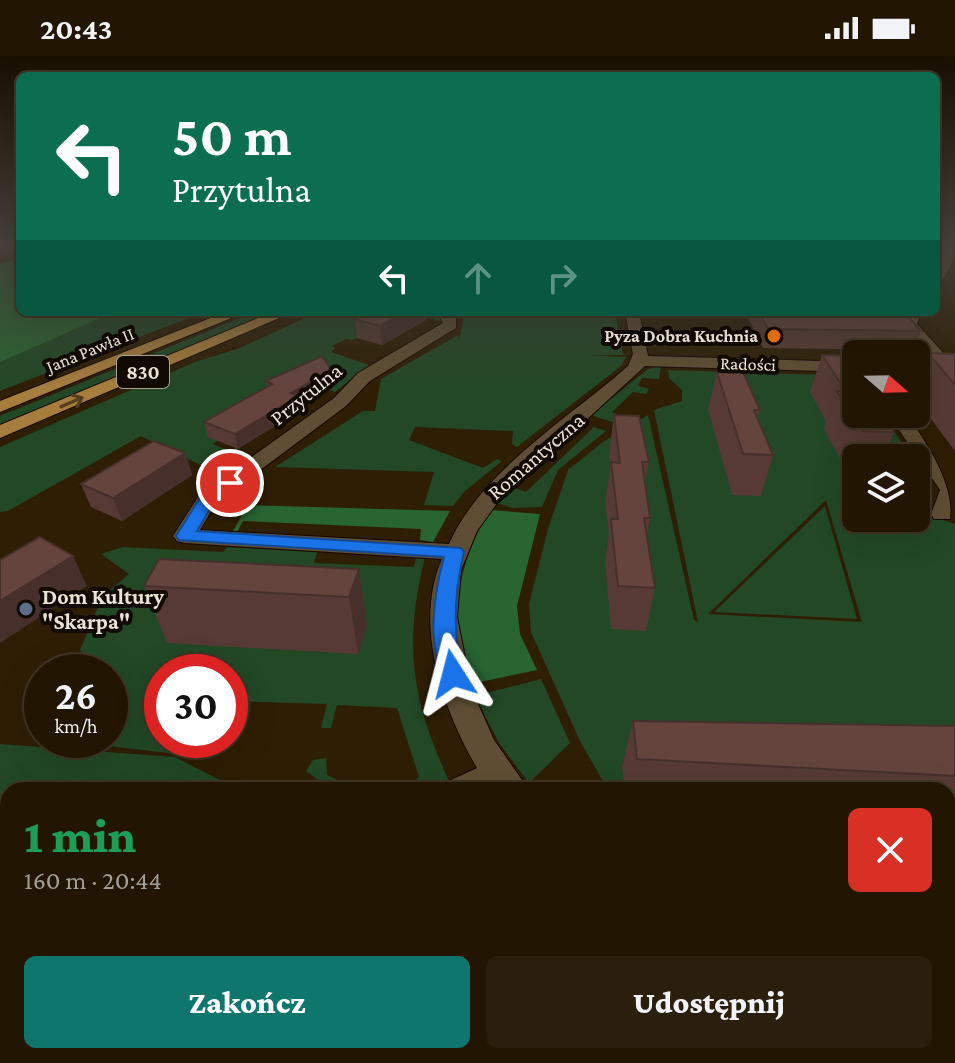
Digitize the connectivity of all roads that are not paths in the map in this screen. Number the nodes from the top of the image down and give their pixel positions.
1 (229, 316) edge
2 (276, 316) edge
3 (447, 316) edge
4 (633, 316) edge
5 (912, 316) edge
6 (640, 361) junction
7 (842, 367) edge
8 (930, 369) edge
9 (953, 371) edge
10 (0, 407) edge
11 (907, 428) edge
12 (0, 432) edge
13 (942, 514) dead end
14 (455, 552) junction
15 (505, 782) edge

1 - 10 main road, Jana Pawła II / 830
12 -> 2 main road, Jana Pawła II / 830
3 - 14 street, Przytulna
4 - 6 street
5 - 9 street
6 - 7 street, Radości
6 - 14 street, Romantyczna
8 - 9 street
11 - 13 street
14 - 15 street, Romantyczna

